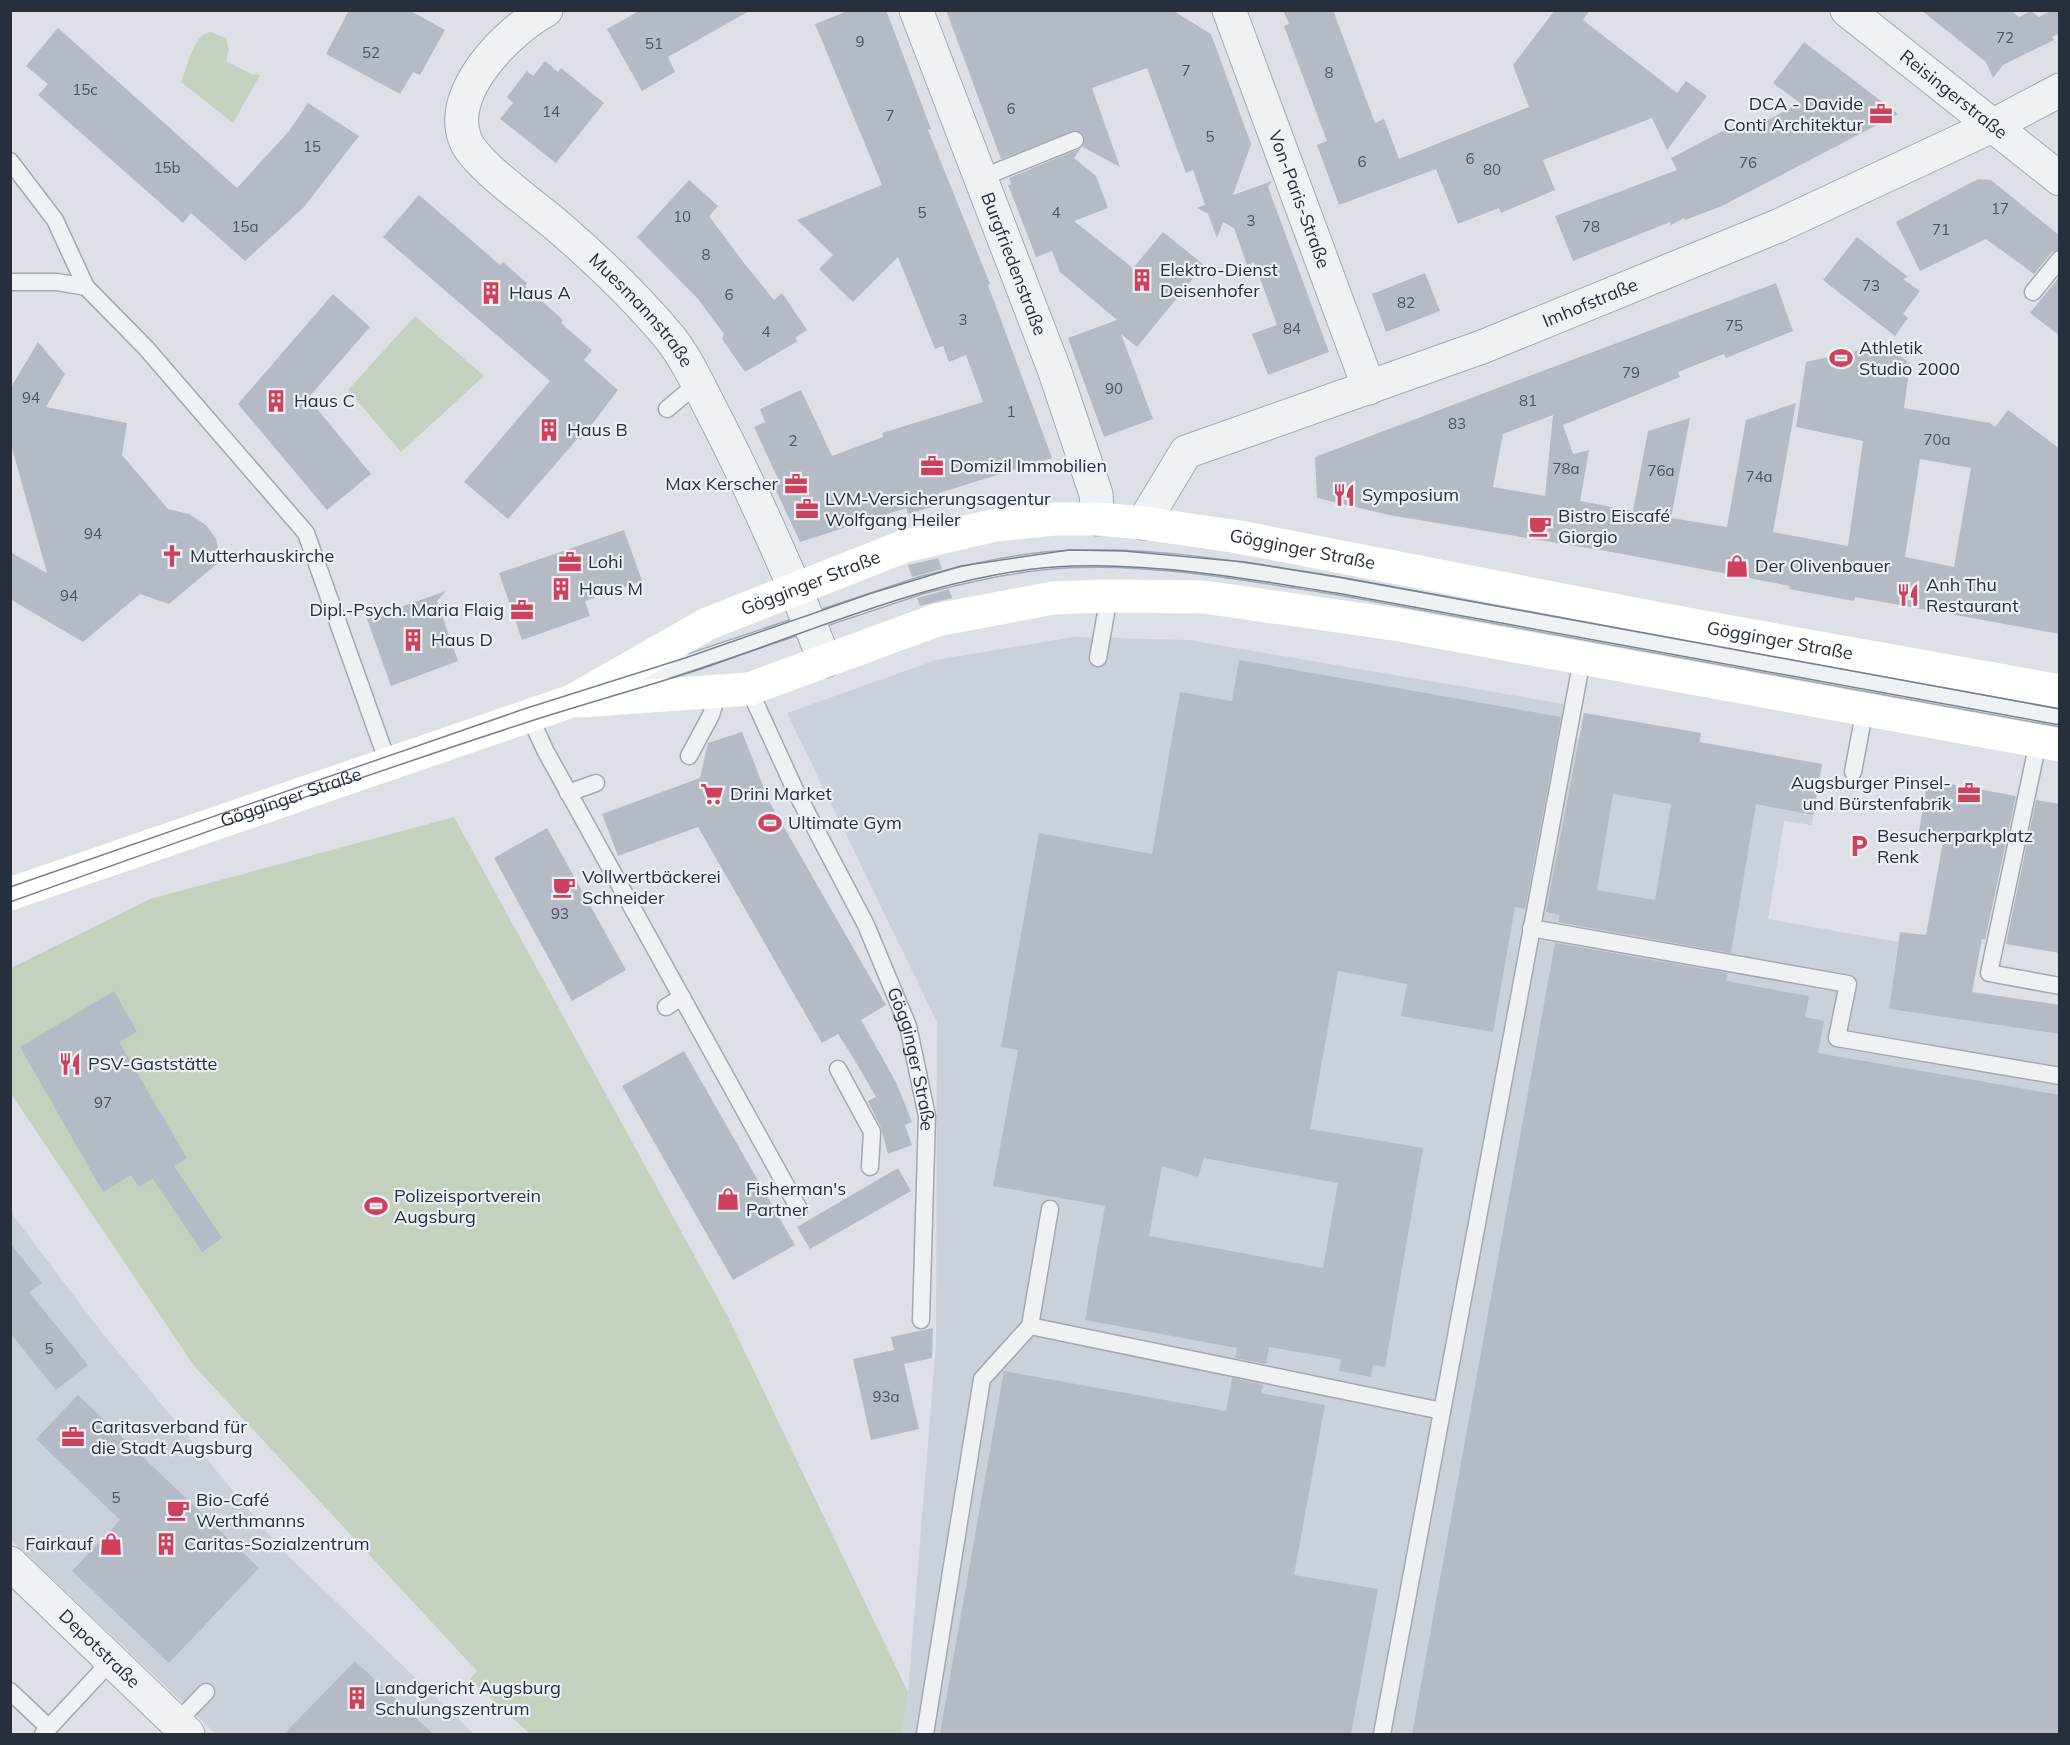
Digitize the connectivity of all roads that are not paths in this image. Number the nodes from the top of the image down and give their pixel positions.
1 (916, 10) edge
2 (1229, 10) edge
3 (1847, 10) edge
4 (542, 13) edge
5 (2060, 90) edge
6 (1992, 126) junction
7 (1075, 140) dead end
8 (10, 161) edge
9 (981, 178) junction
10 (2060, 179) edge
11 (2060, 259) edge
12 (10, 282) edge
13 (86, 287) junction
14 (2033, 292) dead end
15 (697, 384) junction
16 (1369, 388) junction
17 (667, 409) dead end
18 (1098, 519) junction
19 (1143, 523) junction
20 (795, 588) junction
21 (1109, 596) junction
22 (809, 623) junction
23 (1098, 658) dead end
24 (1582, 659) junction
25 (825, 661) junction
26 (733, 691) junction
27 (2060, 691) edge
28 (572, 701) junction
29 (1865, 708) junction
30 (529, 715) junction
31 (2060, 718) edge
32 (2049, 743) edge
33 (689, 756) dead end
34 (388, 763) junction
35 (1853, 772) dead end
36 (596, 783) dead end
37 (568, 793) junction
38 (10, 894) edge
39 (1532, 928) junction
40 (2060, 986) edge
41 (682, 997) junction
42 (666, 1007) dead end
43 (838, 1069) dead end
44 (2060, 1076) edge
45 (870, 1167) dead end
46 (799, 1209) dead end
47 (1050, 1209) dead end
48 (921, 1320) dead end
49 (1030, 1326) junction
50 (1442, 1411) junction
51 (10, 1563) edge
52 (111, 1661) junction
53 (10, 1692) edge
54 (206, 1692) dead end
55 (182, 1729) edge
56 (46, 1731) edge
57 (925, 1734) edge
58 (1382, 1734) edge

1 - 9 street, Burgfriedenstraße
2 - 16 street, Von-Paris-Straße
3 - 6 street, Reisingerstraße
4 - 15 street, Muesmannstraße
5 - 6 street, Imhofstraße
6 - 10 street, Reisingerstraße
6 - 16 street, Imhofstraße
7 - 9 lane
8 - 13 lane
9 - 18 street, Burgfriedenstraße
11 - 14 lane
12 - 13 lane
13 - 34 lane
15 - 17 lane
15 - 20 street, Muesmannstraße
16 - 19 street, Imhofstraße
18 - 19 main road, Gögginger Straße
18 - 20 main road, Gögginger Straße
19 - 27 main road, Gögginger Straße
20 - 22 street, Muesmannstraße
20 - 28 main road, Gögginger Straße
21 - 23 lane
21 - 24 main road, Gögginger Straße
21 - 25 main road, Gögginger Straße
22 - 25 street, Muesmannstraße
22 - 28 lane
22 - 31 lane
24 - 29 main road, Gögginger Straße
24 - 39 lane
25 - 26 main road, Gögginger Straße
26 - 28 main road, Gögginger Straße
26 - 33 lane
26 - 48 lane, Gögginger Straße
28 - 30 main road, Gögginger Straße
29 - 32 main road, Gögginger Straße
29 - 35 lane
30 - 34 main road, Gögginger Straße
30 - 37 lane
32 - 40 lane
34 - 38 main road, Gögginger Straße
36 - 37 lane
37 - 41 lane
39 - 44 lane
39 - 50 lane
41 - 42 lane
41 - 46 lane
43 - 45 lane
47 - 49 lane
49 - 50 lane
49 - 57 lane
50 - 58 lane
51 - 52 street, Depotstraße
52 - 55 street, Depotstraße
52 - 56 lane
53 - 56 lane
54 - 55 lane

